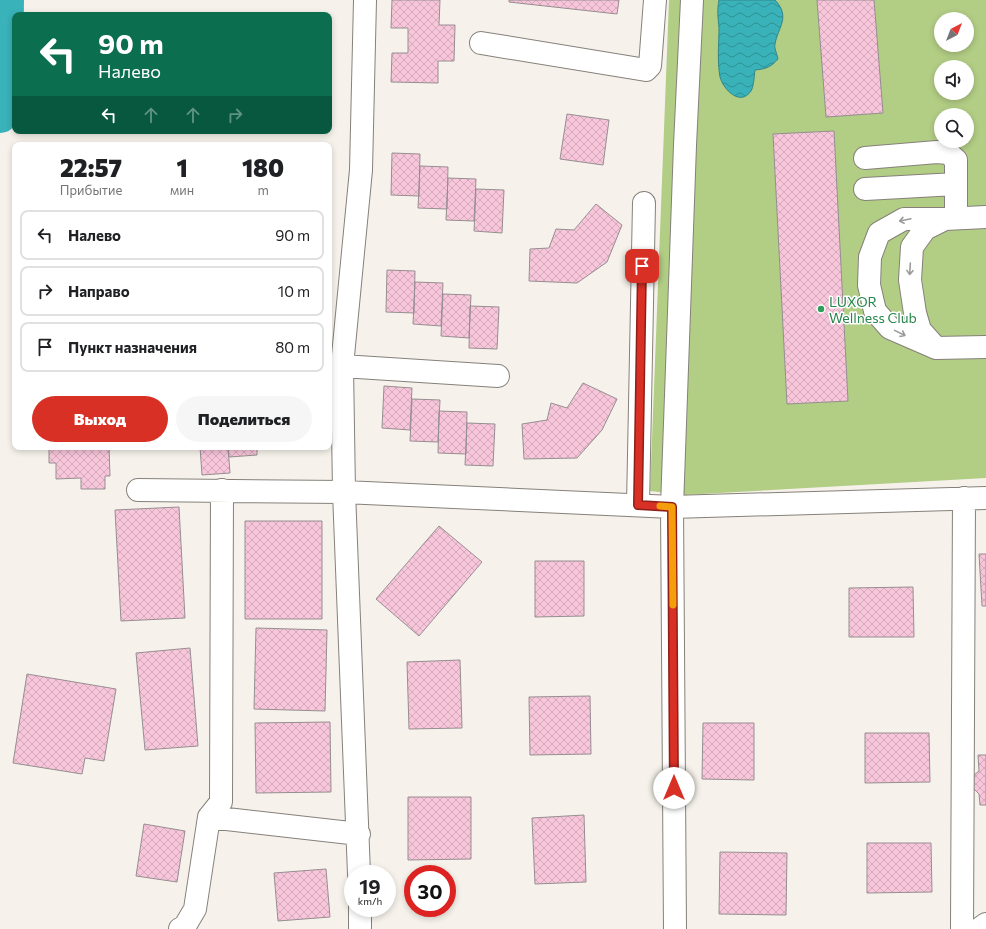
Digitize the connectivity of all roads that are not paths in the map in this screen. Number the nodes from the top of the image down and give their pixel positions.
1 (365, 0) edge
2 (655, 0) edge
3 (692, 0) edge
4 (481, 44) dead end
5 (865, 158) dead end
6 (956, 184) junction
7 (865, 189) dead end
8 (644, 203) dead end
9 (986, 217) edge
10 (950, 219) junction
11 (986, 347) edge
12 (936, 348) junction
13 (335, 366) edge
14 (498, 376) dead end
15 (138, 490) dead end
16 (222, 490) junction
17 (344, 492) junction
18 (964, 498) junction
19 (986, 498) edge
20 (638, 505) junction
21 (672, 507) junction
22 (209, 817) junction
23 (359, 834) junction
24 (359, 865) edge
25 (360, 917) edge
26 (986, 924) edge
27 (180, 929) edge
28 (360, 929) edge
29 (675, 929) edge
30 (962, 929) edge
31 (979, 929) edge

1 - 13 street
2 - 4 street
3 - 21 street
5 - 6 street
6 - 7 street
6 - 10 street
8 - 20 street
9 - 10 street
10 -> 12 street
10 -> 12 street
11 - 12 street
13 - 14 street
13 - 17 street
15 - 16 street
16 - 17 street
16 - 22 street
17 - 20 street
17 - 23 street
18 - 19 street
18 - 21 street
18 - 30 street
20 - 21 street
21 - 29 street
22 - 23 street
22 - 27 street
23 - 24 street
25 - 28 street
26 - 31 street

